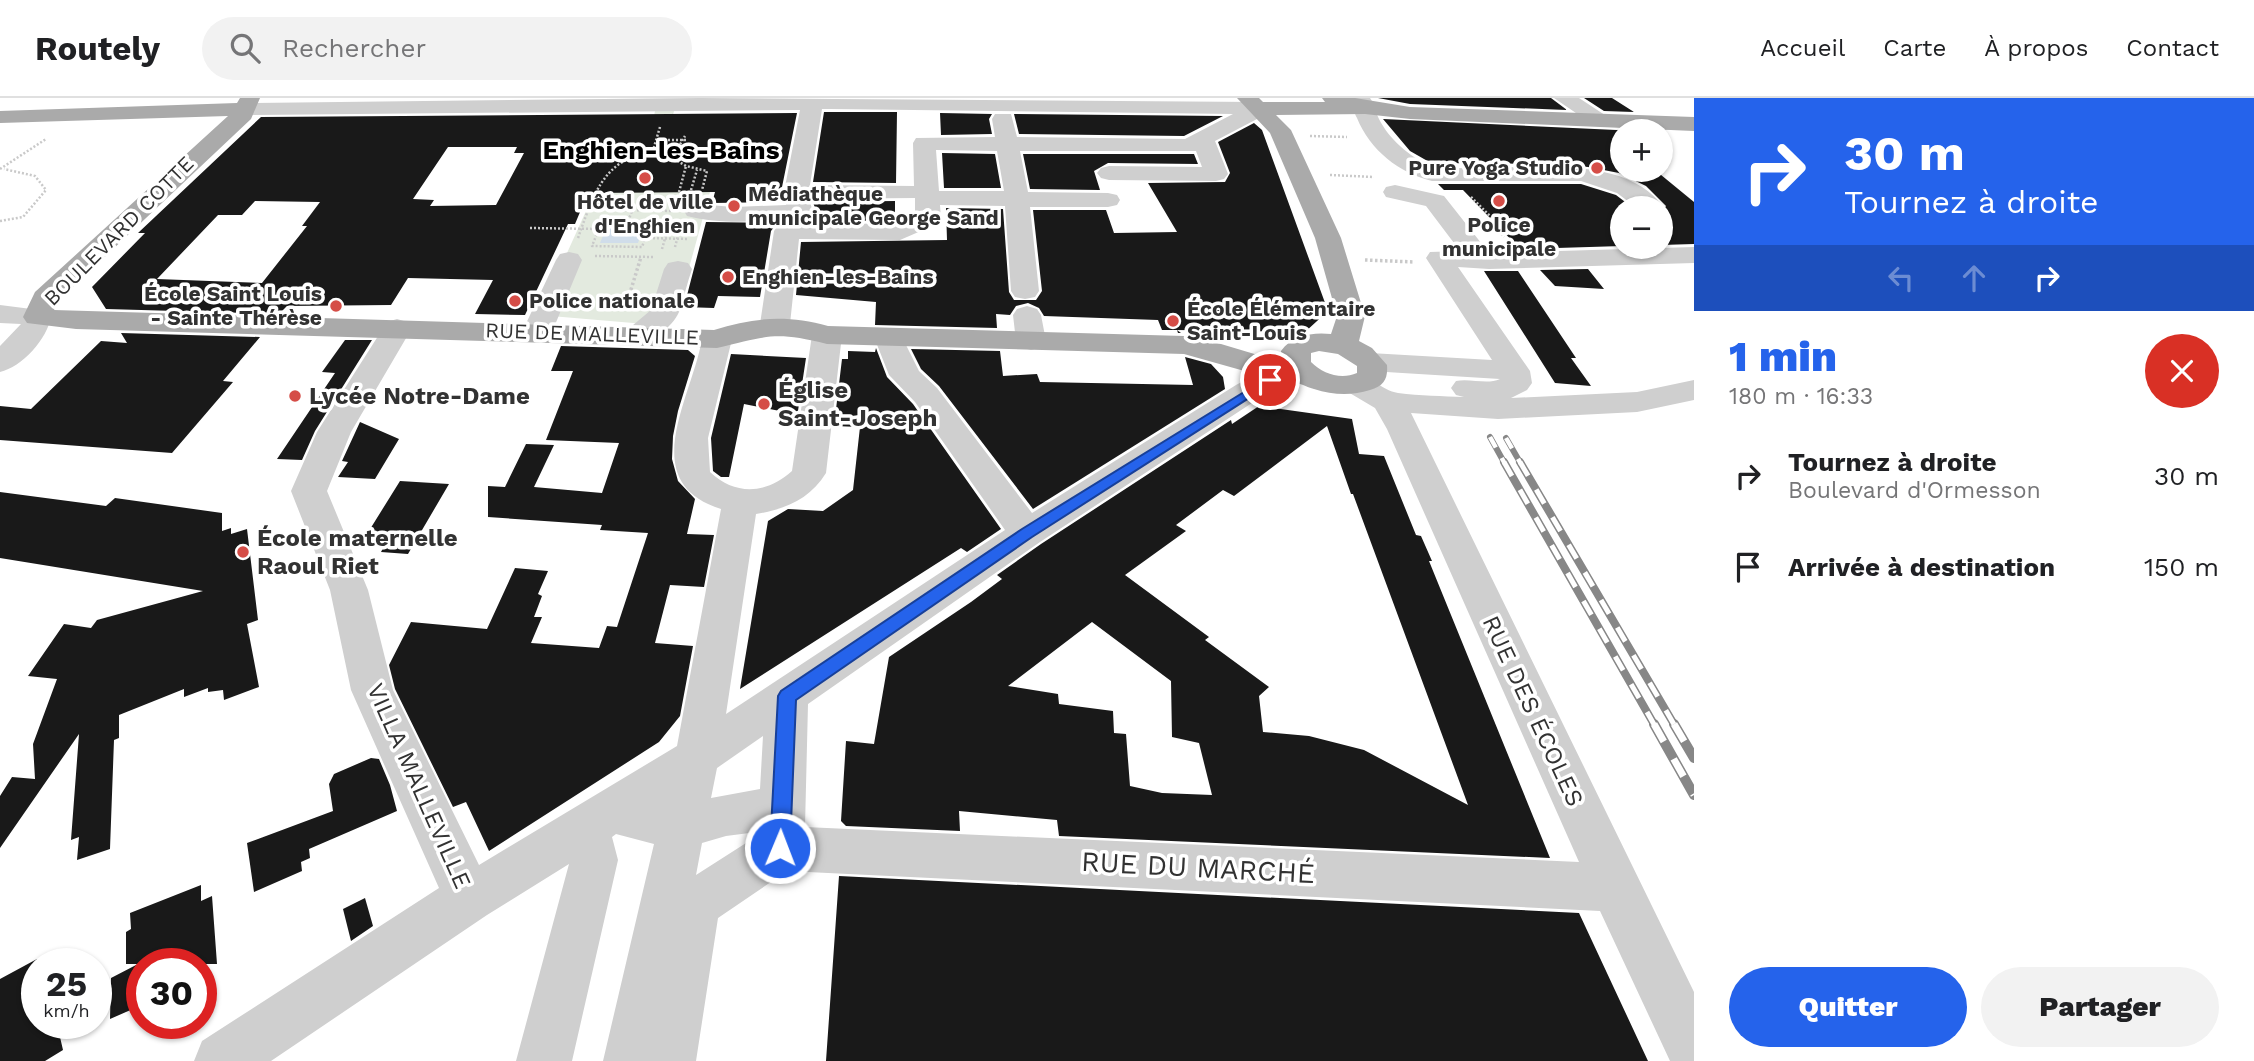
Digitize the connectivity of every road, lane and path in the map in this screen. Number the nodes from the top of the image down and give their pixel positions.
1 (265, 98) edge
2 (1332, 98) edge
3 (1564, 98) edge
4 (813, 101) edge
5 (1363, 101) edge
6 (244, 102) edge
7 (711, 102) edge
8 (1001, 106) junction
9 (1111, 107) junction
10 (1251, 107) edge
11 (1294, 108) junction
12 (194, 111) junction
13 (81, 114) junction
14 (0, 117) edge
15 (1603, 121) junction
16 (1694, 124) edge
17 (1281, 132) junction
18 (219, 134) junction
19 (1383, 138) junction
20 (1203, 139) junction
21 (656, 140) dead end
22 (1007, 144) junction
23 (1099, 145) junction
24 (1126, 146) junction
25 (686, 166) dead end
26 (1296, 167) junction
27 (2, 169) edge
28 (1109, 173) junction
29 (1440, 174) junction
30 (1395, 192) dead end
31 (918, 195) junction
32 (1636, 196) edge
33 (1017, 199) junction
34 (635, 204) dead end
35 (588, 209) junction
36 (632, 210) junction
37 (794, 212) junction
38 (687, 218) junction
39 (0, 221) edge
40 (628, 221) junction
41 (530, 228) dead end
42 (581, 229) junction
43 (599, 229) junction
44 (648, 229) junction
45 (667, 230) junction
46 (645, 238) junction
47 (665, 238) junction
48 (689, 239) dead end
49 (617, 247) junction
50 (572, 253) joint
51 (1694, 255) edge
52 (614, 256) dead end
53 (642, 257) dead end
54 (1336, 259) junction
55 (1489, 261) dead end
56 (1528, 261) junction
57 (669, 263) joint
58 (1442, 263) junction
59 (0, 314) edge
60 (1028, 316) junction
61 (37, 317) junction
62 (775, 324) junction
63 (397, 328) junction
64 (628, 329) junction
65 (537, 332) junction
66 (827, 335) junction
67 (889, 337) junction
68 (717, 338) junction
69 (1343, 345) junction
70 (0, 363) edge
71 (1295, 373) junction
72 (1372, 381) junction
73 (1694, 390) edge
74 (740, 503) junction
75 (1027, 533) junction
76 (710, 680) junction
77 (777, 702) junction
78 (697, 757) junction
79 (598, 820) junction
80 (680, 828) junction
81 (780, 828) junction
82 (1615, 888) junction
83 (469, 898) junction
84 (679, 903) junction
85 (1694, 1050) edge
86 (222, 1061) edge
87 (544, 1061) edge
88 (631, 1061) edge
89 (668, 1061) edge

1 - 6 main road
2 - 5 main road
3 - 15 street
4 - 7 street
4 - 8 street
4 - 37 street
5 - 11 main road
5 - 15 main road
5 - 19 street
6 - 7 street
6 - 12 main road
6 - 18 main road, BOULEVARD COTTE
8 - 9 street
8 - 22 street
9 - 10 street
9 - 24 street
10 - 11 main road
10 - 17 main road
10 - 20 street
11 - 17 main road
12 - 13 main road
12 - 18 main road
13 - 14 main road
13 - 27 path
15 - 16 main road
17 - 19 path
17 - 26 main road
18 - 61 main road, BOULEVARD COTTE
19 - 29 street
20 - 24 street
20 - 28 street
21 - 35 path
22 - 23 street
22 - 31 street
22 - 33 street
23 - 24 street
23 - 28 street
25 - 38 path
26 - 29 path
26 - 54 main road
27 - 39 path
28 - 33 street
29 - 32 street
29 - 56 path
30 - 58 street
31 - 33 street
31 - 37 street
31 - 37 street
33 - 60 street
34 - 36 path
35 - 36 path
35 - 42 path
36 - 38 path
36 - 40 path
37 - 38 street
37 - 62 street
38 - 45 path
38 - 45 path
40 - 43 path
40 - 44 path
41 - 42 path
42 - 43 path
42 - 50 path
43 - 49 path
44 - 45 path
44 - 46 path
45 - 47 path
46 - 47 path
46 - 49 path
47 - 48 path
47 - 57 path
49 - 52 path
50 - 65 street
51 - 56 street
53 - 64 path
54 - 58 path
54 - 69 main road
55 - 56 street
57 - 64 street
58 - 72 street
59 - 61 street, RUE DE MALLEVILLE
60 - 67 main road, RUE DE MALLEVILLE
60 - 71 main road, RUE DE MALLEVILLE
61 - 63 main road, RUE DE MALLEVILLE
61 - 70 street, BOULEVARD COTTE
62 - 66 main road, RUE DE MALLEVILLE
62 - 68 main road, RUE DE MALLEVILLE
63 - 65 main road, RUE DE MALLEVILLE
63 - 83 street, VILLA MALLEVILLE
64 - 65 main road, RUE DE MALLEVILLE
64 - 68 main road, RUE DE MALLEVILLE
66 - 67 main road, RUE DE MALLEVILLE
66 - 74 street
67 - 75 street
68 - 74 street
69 - 71 main road
69 - 72 main road
71 - 72 main road, RUE DE MALLEVILLE
71 - 75 street
72 - 73 street
72 - 82 street, RUE DES ÉCOLES
74 - 76 street
75 - 77 street
76 - 77 street
76 - 78 street
77 - 78 street
77 - 81 street
78 - 79 street
78 - 80 street
79 - 80 street
79 - 83 street
79 - 87 street
80 - 81 street, RUE DU MARCHÉ
80 - 84 street
81 - 82 street, RUE DU MARCHÉ
81 - 84 street
82 - 85 street, RUE DES ÉCOLES
83 - 86 street
84 - 88 street
84 - 89 street

